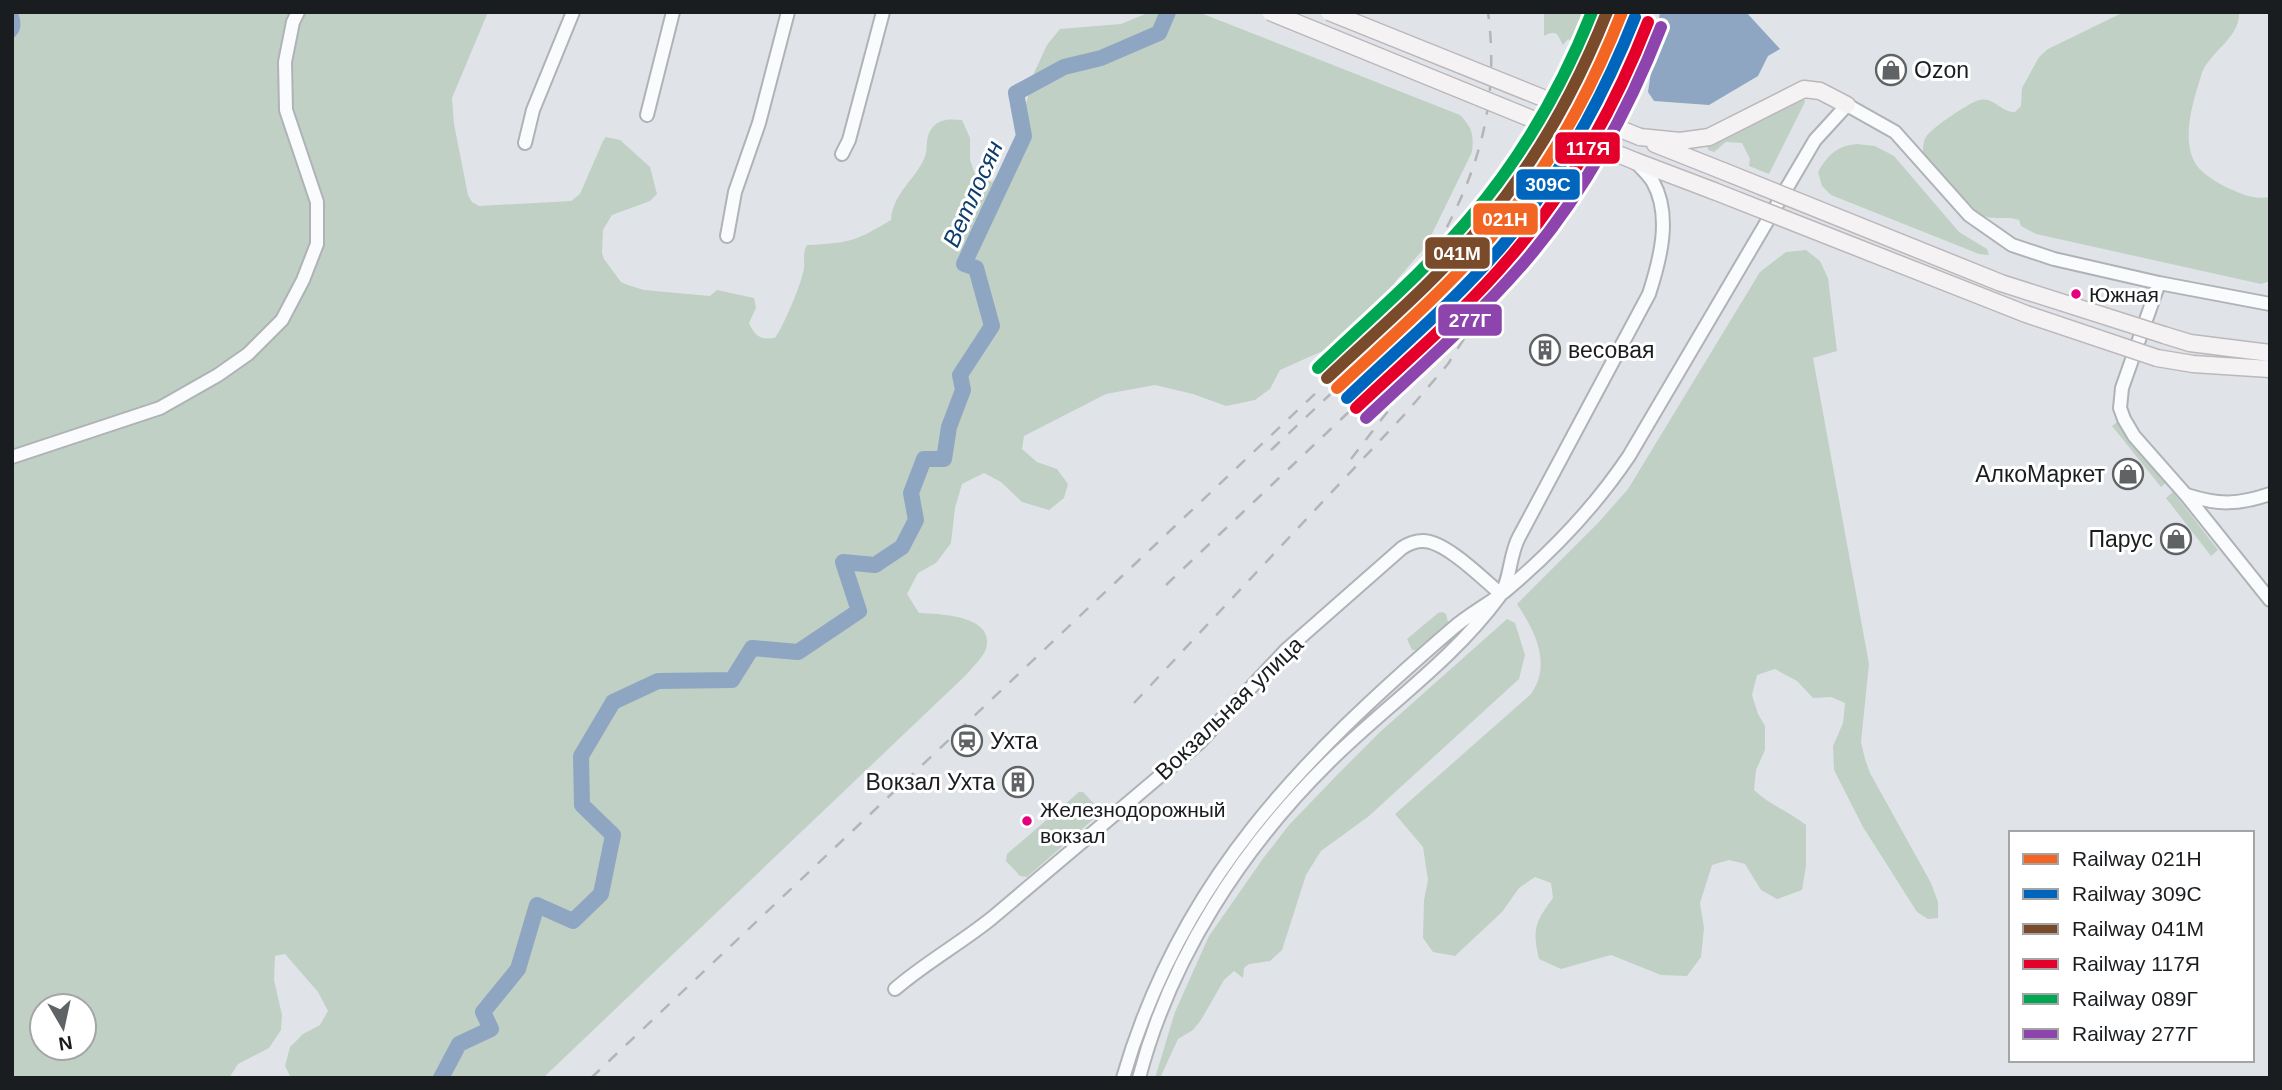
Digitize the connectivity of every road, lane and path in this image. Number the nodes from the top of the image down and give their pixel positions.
1 (298, 12) edge
2 (573, 12) edge
3 (673, 12) edge
4 (788, 12) edge
5 (883, 12) edge
6 (1270, 12) edge
7 (1329, 12) edge
8 (1847, 105) junction
9 (647, 115) dead end
10 (1640, 137) junction
11 (525, 143) dead end
12 (842, 154) dead end
13 (1635, 161) junction
14 (727, 236) dead end
15 (2159, 283) junction
16 (2270, 304) edge
17 (2270, 353) edge
18 (2262, 369) edge
19 (2270, 379) edge
20 (12, 457) edge
21 (2270, 494) edge
22 (2186, 495) junction
23 (1501, 594) junction
24 (2270, 600) edge
25 (895, 989) dead end
26 (1123, 1078) edge
27 (1139, 1078) edge

1 - 20 street
2 - 11 street
3 - 9 street
4 - 14 street
5 - 12 street
6 - 13 main road, bridge
7 - 10 main road, bridge
8 - 10 main road
8 - 15 street
8 - 23 street
10 - 17 main road, bridge
13 - 18 main road, bridge
13 - 23 street
15 - 16 street
15 - 22 street
18 - 19 street
21 - 22 street
22 - 24 street
23 - 25 street, Вокзальная улица
23 - 26 street
23 - 27 street

